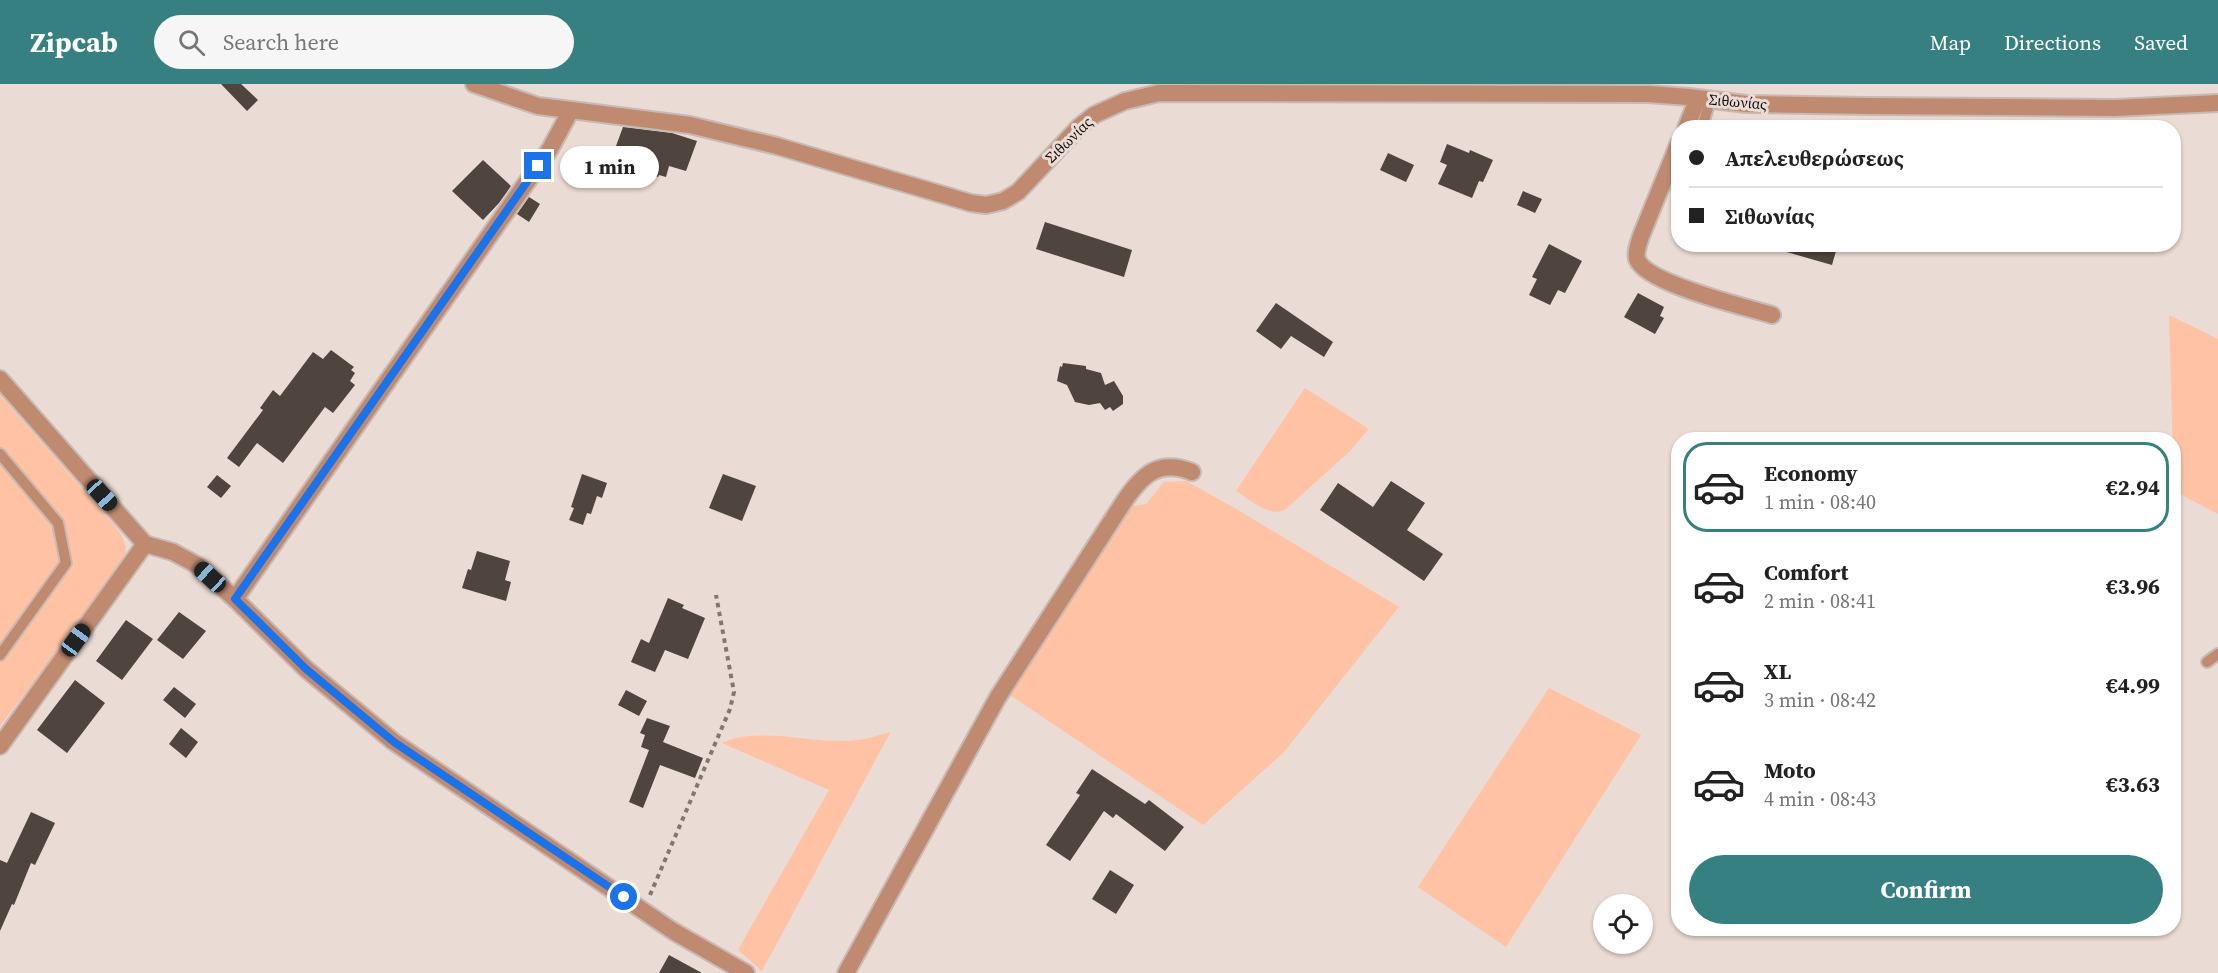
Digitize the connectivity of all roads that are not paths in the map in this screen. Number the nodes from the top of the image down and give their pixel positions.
1 (474, 84) edge
2 (1720, 84) edge
3 (1709, 100) junction
4 (2218, 103) edge
5 (571, 110) junction
6 (1693, 120) edge
7 (1704, 120) edge
8 (1671, 162) edge
9 (1772, 315) dead end
10 (0, 379) edge
11 (0, 454) edge
12 (1192, 472) dead end
13 (145, 544) junction
14 (235, 599) junction
15 (2218, 654) edge
16 (0, 655) edge
17 (2207, 662) dead end
18 (0, 746) edge
19 (746, 973) edge
20 (846, 973) edge

1 - 5 street, Σιθωνίας
2 - 3 street
3 - 4 street, Σιθωνίας
3 - 5 street, Σιθωνίας
3 - 6 street
3 - 7 lane
5 - 14 street
8 - 9 street
10 - 13 street
11 - 16 lane
12 - 20 street
13 - 14 street
13 - 18 street
14 - 19 street
15 - 17 lane

